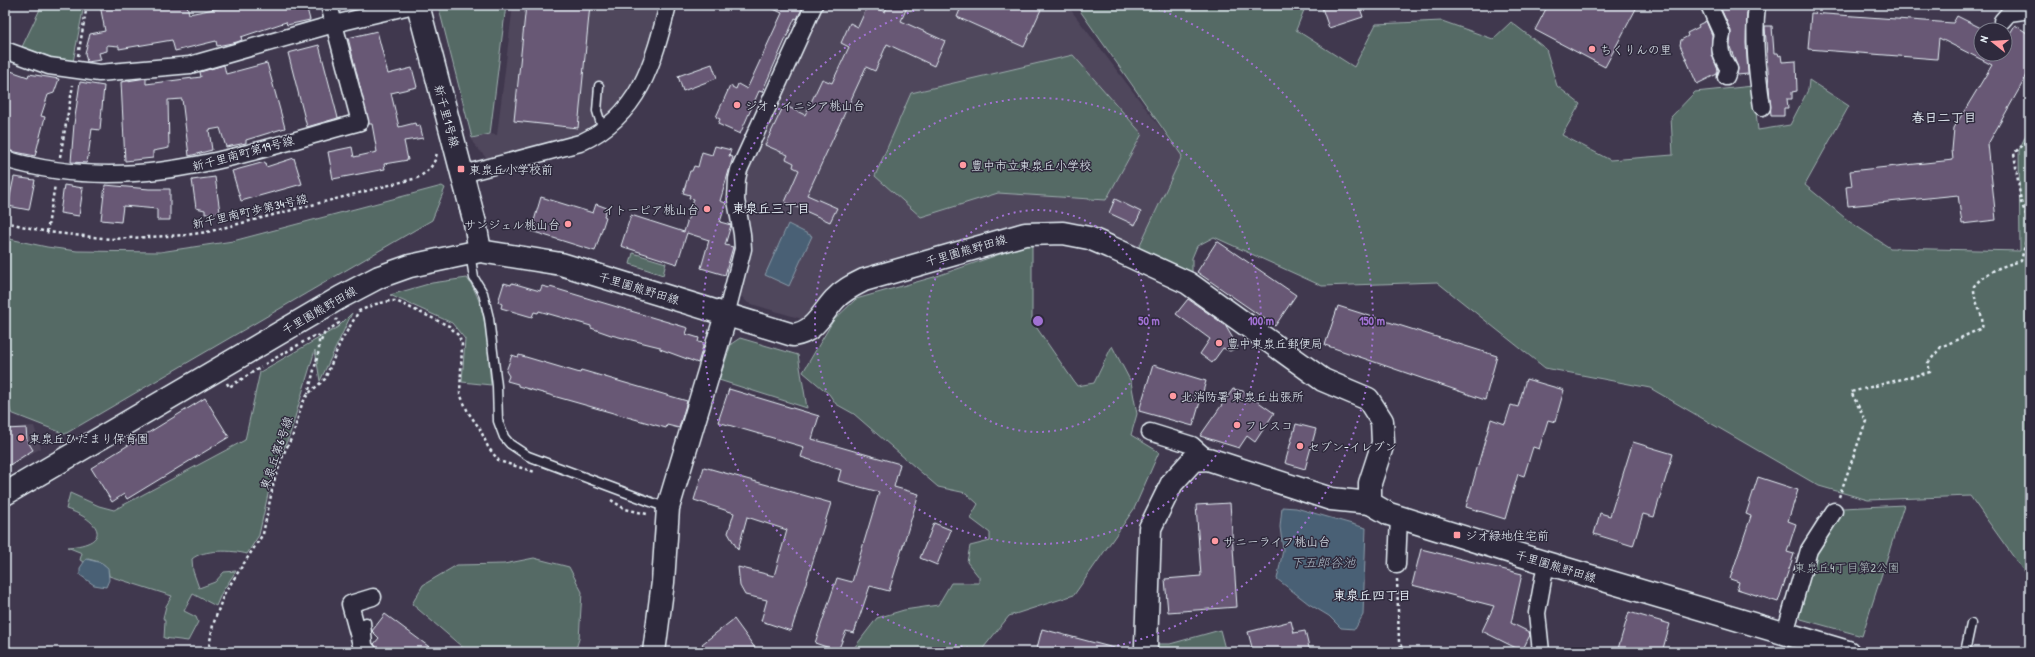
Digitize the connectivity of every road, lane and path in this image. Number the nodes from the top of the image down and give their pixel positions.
1 (47, 5) edge
2 (52, 5) edge
3 (87, 5) edge
4 (329, 5) edge
5 (414, 5) edge
6 (418, 5) edge
7 (668, 5) edge
8 (814, 5) edge
9 (1709, 5) edge
10 (1757, 5) edge
11 (2030, 10) edge
12 (2002, 21) dead end
13 (334, 24) junction
14 (5, 50) edge
15 (76, 71) junction
16 (1726, 77) dead end
17 (599, 86) dead end
18 (1762, 107) dead end
19 (603, 130) junction
20 (2030, 139) edge
21 (437, 146) dead end
22 (5, 159) edge
23 (57, 172) junction
24 (463, 174) junction
25 (5, 222) edge
26 (47, 232) junction
27 (475, 252) junction
28 (359, 311) dead end
29 (726, 315) junction
30 (336, 325) dead end
31 (320, 342) junction
32 (219, 369) junction
33 (308, 394) junction
34 (1150, 432) dead end
35 (1208, 459) junction
36 (5, 494) edge
37 (1370, 503) junction
38 (668, 508) junction
39 (1834, 512) joint
40 (1399, 517) junction
41 (1546, 563) junction
42 (1397, 565) joint
43 (373, 597) dead end
44 (366, 622) dead end
45 (1971, 624) dead end
46 (1785, 633) junction
47 (1146, 646) dead end
48 (208, 652) edge
49 (363, 652) edge
50 (374, 652) edge
51 (654, 652) edge
52 (1404, 652) edge
53 (1541, 652) edge
54 (1848, 652) edge
55 (1964, 652) edge

1 - 2 path
3 - 15 path
4 - 13 street, 新千里南町第19号線
5 - 13 street
6 - 24 street, 新千里1号線
7 - 19 street
8 - 29 street
9 - 16 street
10 - 18 street
11 - 12 street
13 - 15 street
13 - 23 street, 新千里南町第19号線
14 - 15 street
15 - 23 path
17 - 19 lane
19 - 24 street
20 - 39 path
21 - 26 path, 新千里南町歩第34号線
22 - 23 street, 新千里南町第19号線
23 - 26 path
24 - 27 street, 新千里1号線
25 - 26 path, 新千里南町歩第34号線
27 - 29 street, 千里園熊野田線
27 - 32 street, 千里園熊野田線
27 - 38 lane
28 - 33 path, 東泉丘第6号線
29 - 37 street, 千里園熊野田線
29 - 38 street
30 - 31 path
31 - 32 path
31 - 33 path
32 - 36 street, 千里園熊野田線
33 - 48 path, 東泉丘第6号線
34 - 35 street
35 - 37 street
35 - 47 street
37 - 40 street, 千里園熊野田線
38 - 51 street
39 - 46 street
40 - 41 street, 千里園熊野田線
40 - 42 street
41 - 46 street, 千里園熊野田線
41 - 53 street
42 - 52 path
43 - 49 street
44 - 50 lane
45 - 55 lane
46 - 54 street, 千里園熊野田線

